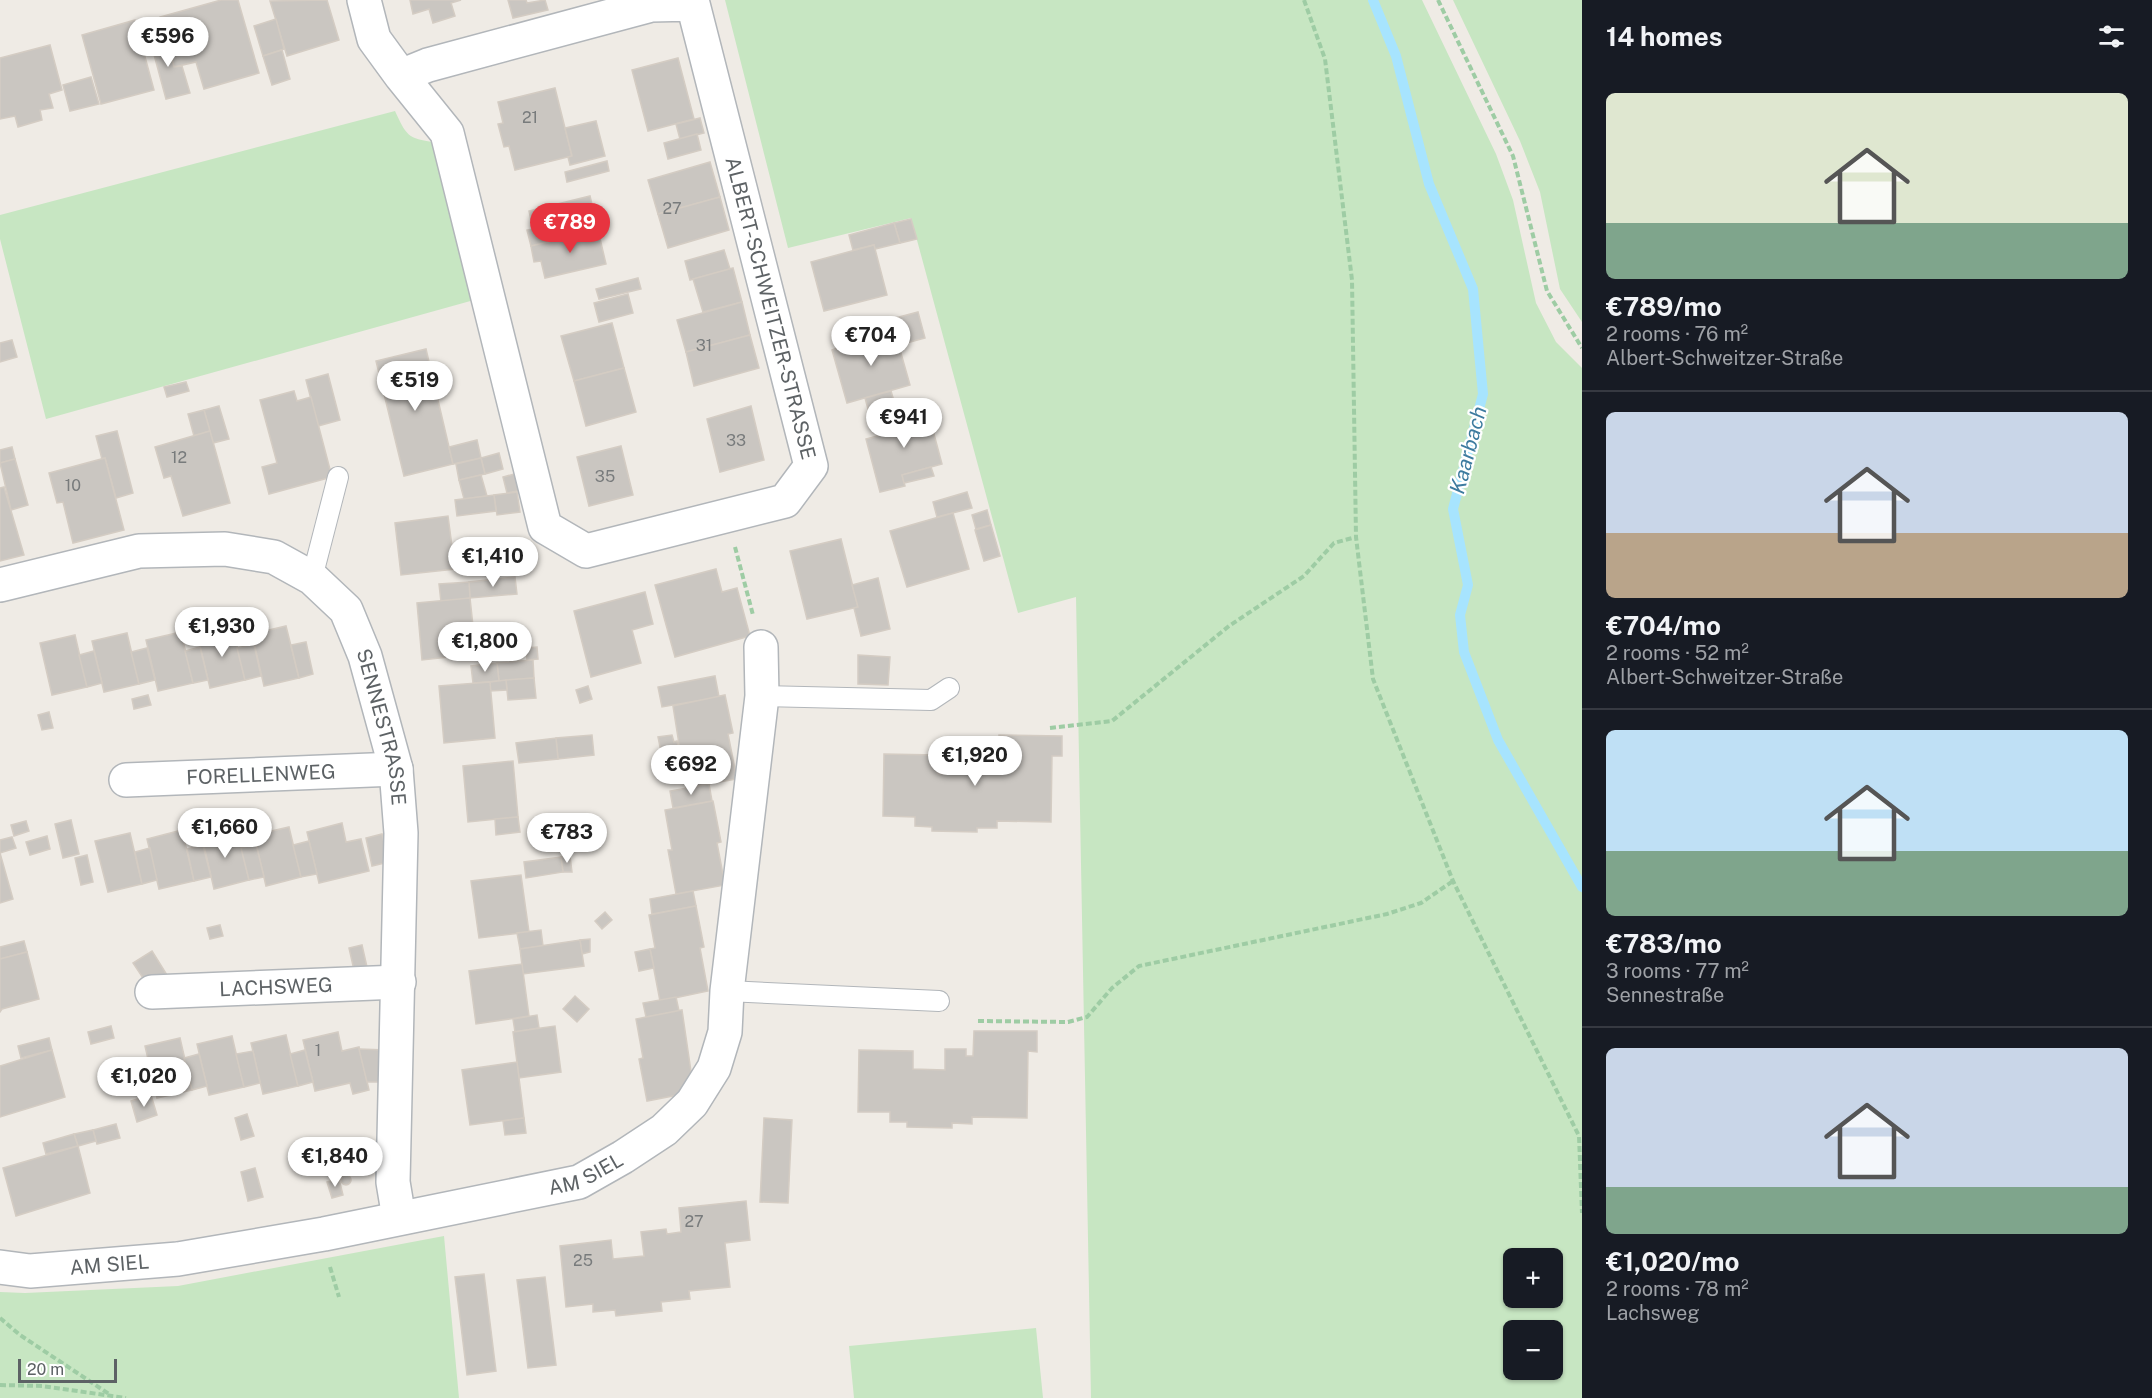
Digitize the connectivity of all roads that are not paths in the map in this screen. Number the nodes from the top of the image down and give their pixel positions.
1 (364, 0) edge
2 (401, 76) junction
3 (338, 477) dead end
4 (312, 578) junction
5 (0, 585) edge
6 (762, 647) road end
7 (949, 688) dead end
8 (762, 696) junction
9 (396, 769) junction
10 (126, 780) dead end
11 (399, 982) junction
12 (727, 991) junction
13 (152, 992) dead end
14 (939, 1001) dead end
15 (399, 1218) junction
16 (0, 1267) edge

1 - 2 street, ALBERT-SCHWEITZER-STRASSE
2 - 2 street, ALBERT-SCHWEITZER-STRASSE
3 - 4 lane
4 - 5 street, SENNESTRASSE
4 - 9 street, SENNESTRASSE
6 - 8 street, AM SIEL
7 - 8 lane
8 - 12 street, AM SIEL
9 - 10 street, FORELLENWEG
9 - 11 street, SENNESTRASSE
11 - 13 street, LACHSWEG
11 - 15 street, SENNESTRASSE
12 - 14 lane
12 - 15 street, AM SIEL
15 - 16 street, AM SIEL

